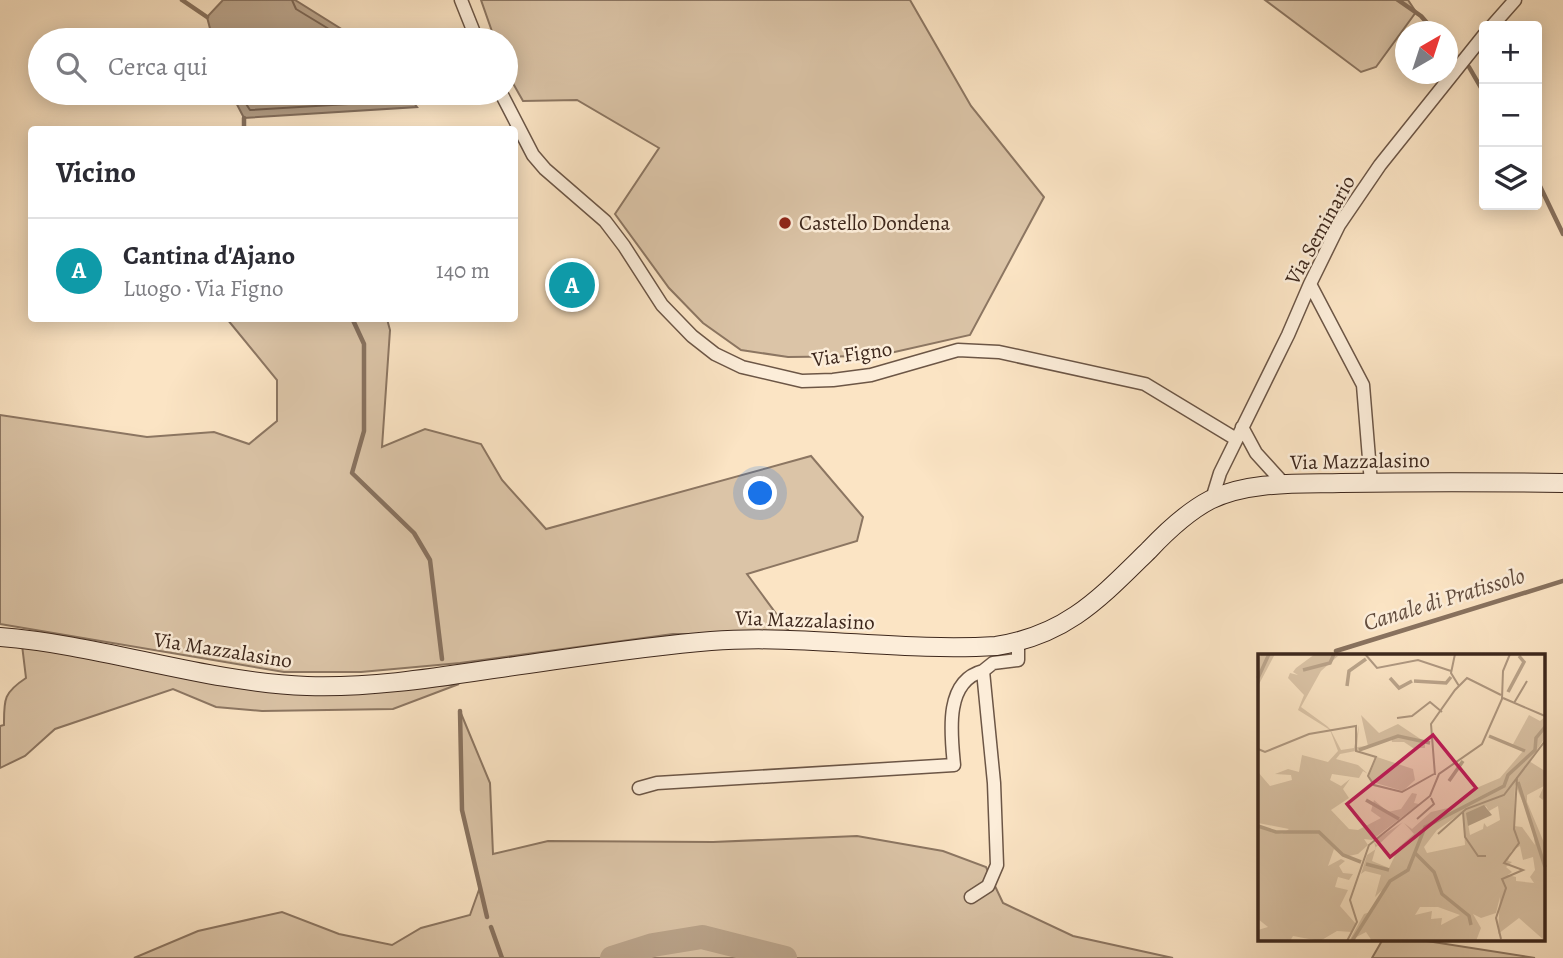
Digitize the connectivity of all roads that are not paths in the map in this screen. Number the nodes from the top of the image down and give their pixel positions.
1 (461, 0) edge
2 (1515, 0) edge
3 (1496, 21) edge
4 (472, 28) edge
5 (1479, 41) edge
6 (507, 105) edge
7 (1310, 284) junction
8 (1242, 427) junction
9 (1236, 439) junction
10 (1371, 483) junction
11 (1563, 483) edge
12 (1285, 485) junction
13 (1212, 499) junction
14 (0, 637) edge
15 (1018, 642) junction
16 (982, 671) junction
17 (639, 788) dead end
18 (971, 897) dead end

1 - 4 street
2 - 3 street
5 - 7 street, Via Seminario
6 - 9 street, Via Figno
7 - 8 street, Via Seminario
7 - 10 street
8 - 9 street, Via Seminario
8 - 12 street
9 - 13 street, Via Seminario
10 - 11 main road, Via Mazzalasino
10 - 12 main road, Via Mazzalasino
12 - 13 main road, Via Mazzalasino
13 - 15 main road, Via Mazzalasino
14 - 15 main road, Via Mazzalasino
15 - 16 street
16 - 17 street
16 - 18 street

